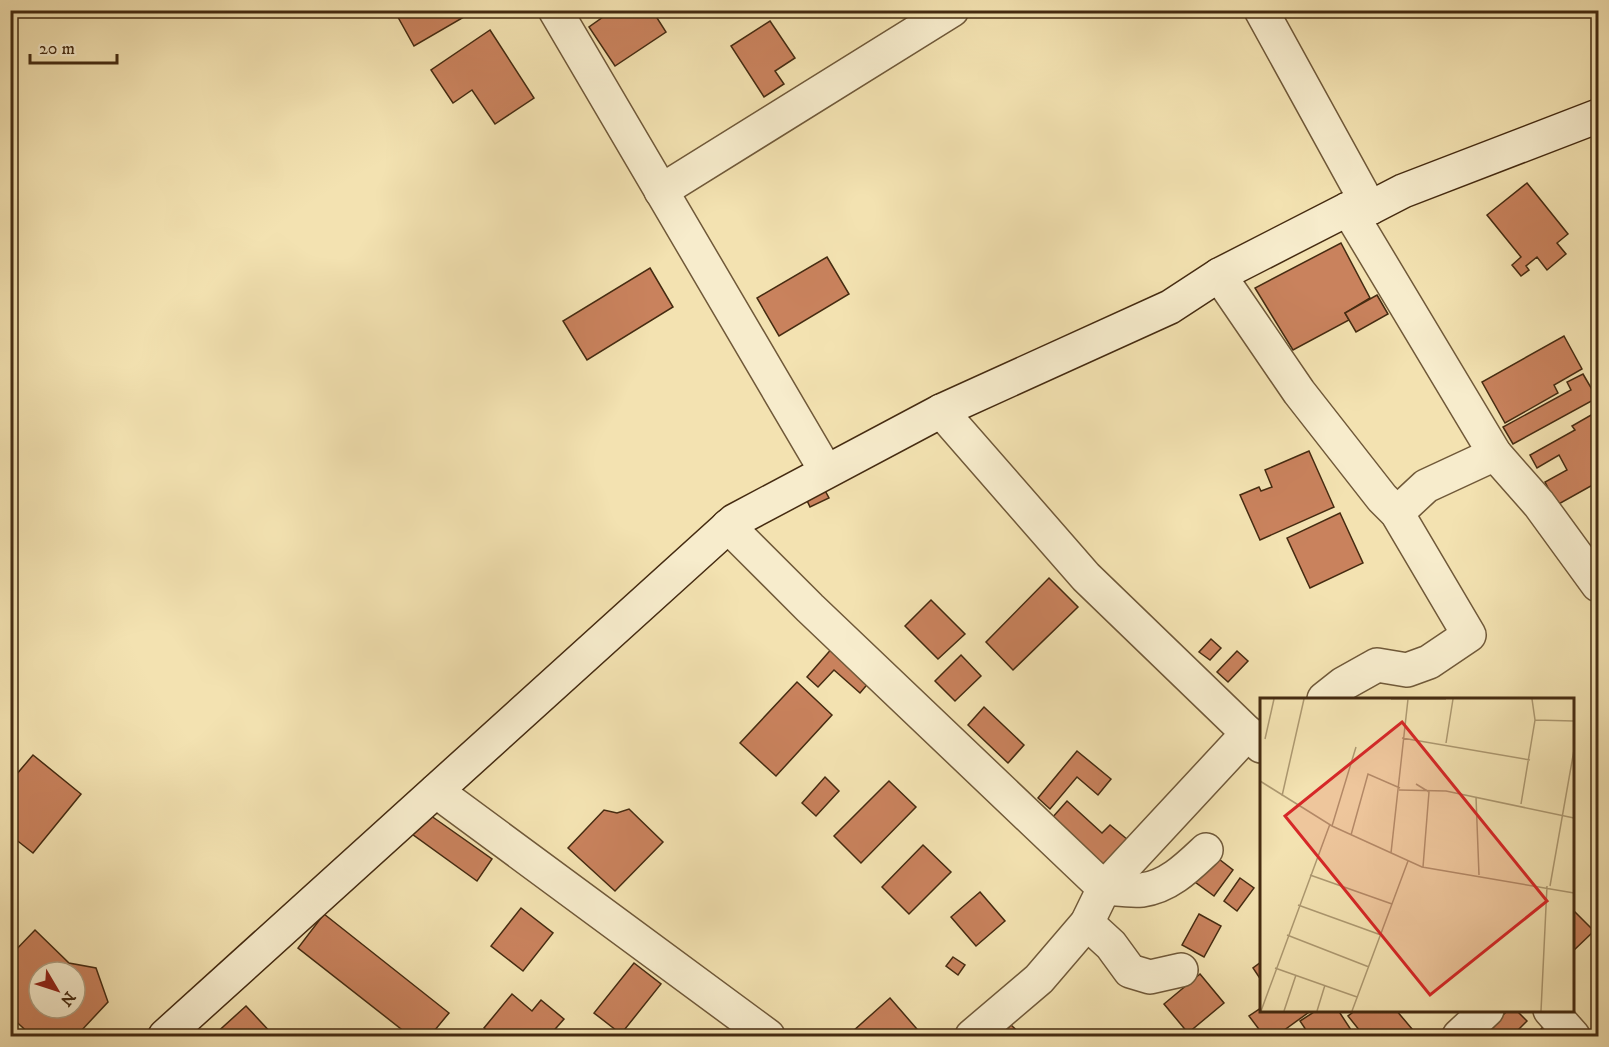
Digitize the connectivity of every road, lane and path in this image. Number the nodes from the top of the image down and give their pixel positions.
1 (555, 10) edge
2 (952, 10) edge
3 (1261, 10) edge
4 (1599, 116) edge
5 (661, 191) junction
6 (1359, 208) junction
7 (1219, 275) junction
8 (941, 411) junction
9 (1495, 454) junction
10 (826, 471) junction
11 (1397, 513) junction
12 (728, 526) junction
13 (1599, 585) edge
14 (1325, 698) edge
15 (1257, 742) edge
16 (436, 791) junction
17 (1206, 850) dead end
18 (1104, 888) junction
19 (1087, 923) junction
20 (1181, 970) dead end
21 (1486, 1011) edge
22 (1551, 1011) edge
23 (165, 1036) edge
24 (768, 1036) edge
25 (972, 1036) edge
26 (1459, 1036) edge
27 (1574, 1036) edge

1 - 5 street
2 - 5 street
3 - 6 street
4 - 6 street
5 - 10 street
6 - 7 street
6 - 9 street
7 - 8 street
7 - 11 street
8 - 10 street
8 - 15 street
9 - 11 street
9 - 13 street
10 - 12 street
11 - 14 street
12 - 16 street
12 - 18 street
15 - 18 street
16 - 23 street
16 - 24 street
17 - 18 street
18 - 19 street
19 - 20 street
19 - 25 street
21 - 26 street
22 - 27 street

